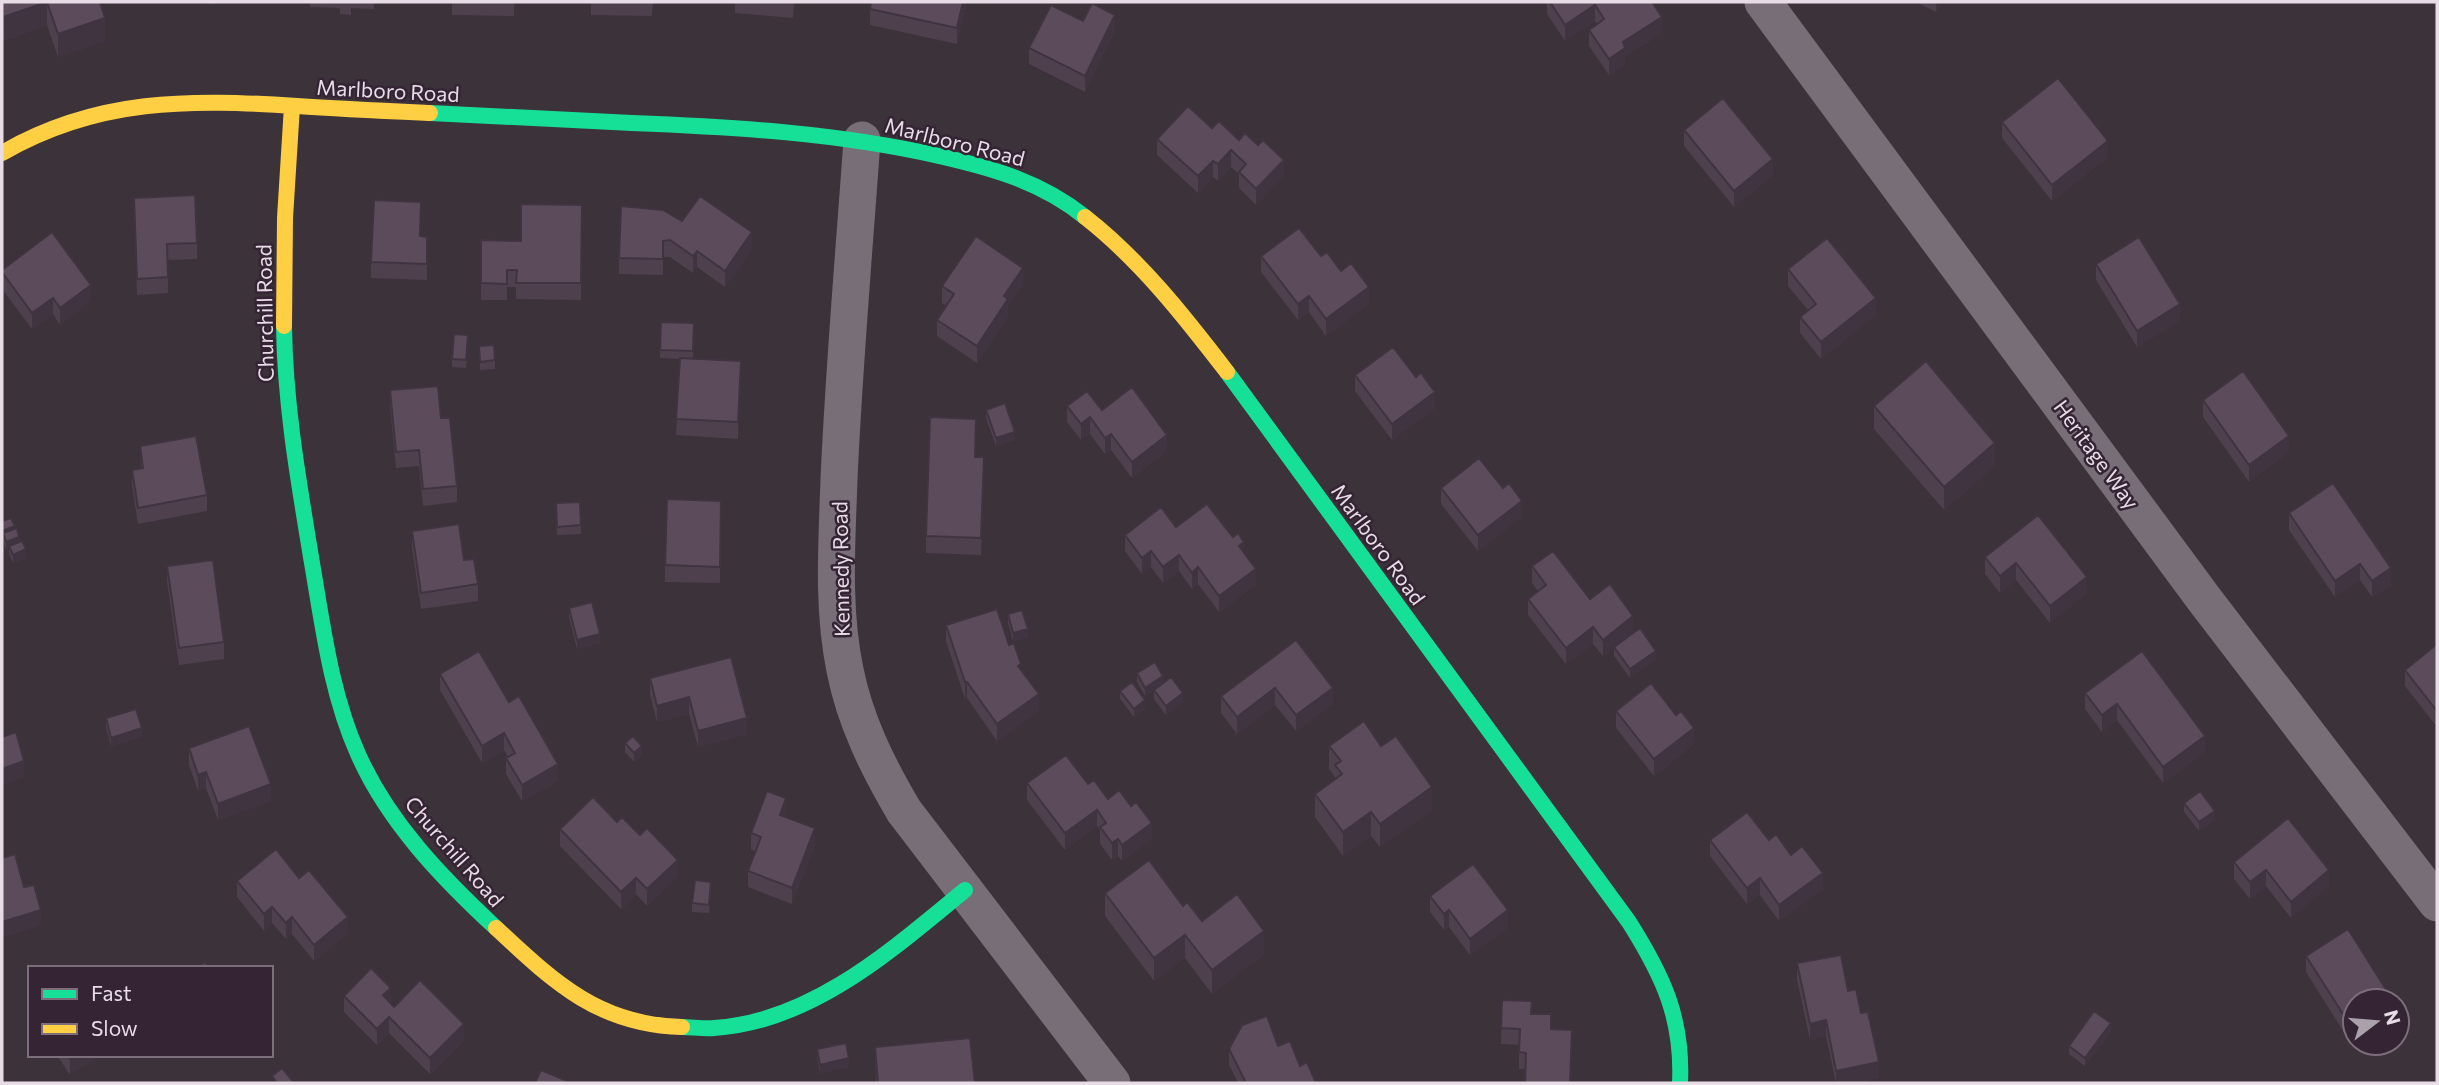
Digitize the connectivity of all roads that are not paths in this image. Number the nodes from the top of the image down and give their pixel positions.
1 (1763, 2) edge
2 (292, 106) junction
3 (862, 140) junction
4 (2, 153) edge
5 (965, 890) junction
6 (2437, 903) edge
7 (1112, 1083) edge
8 (1680, 1083) edge

1 - 6 street, Heritage Way
2 - 3 street, Marlboro Road
2 - 4 street, Marlboro Road
2 - 5 street, Churchill Road
3 - 5 street, Kennedy Road
3 - 8 street, Marlboro Road
5 - 7 street, Kennedy Road

